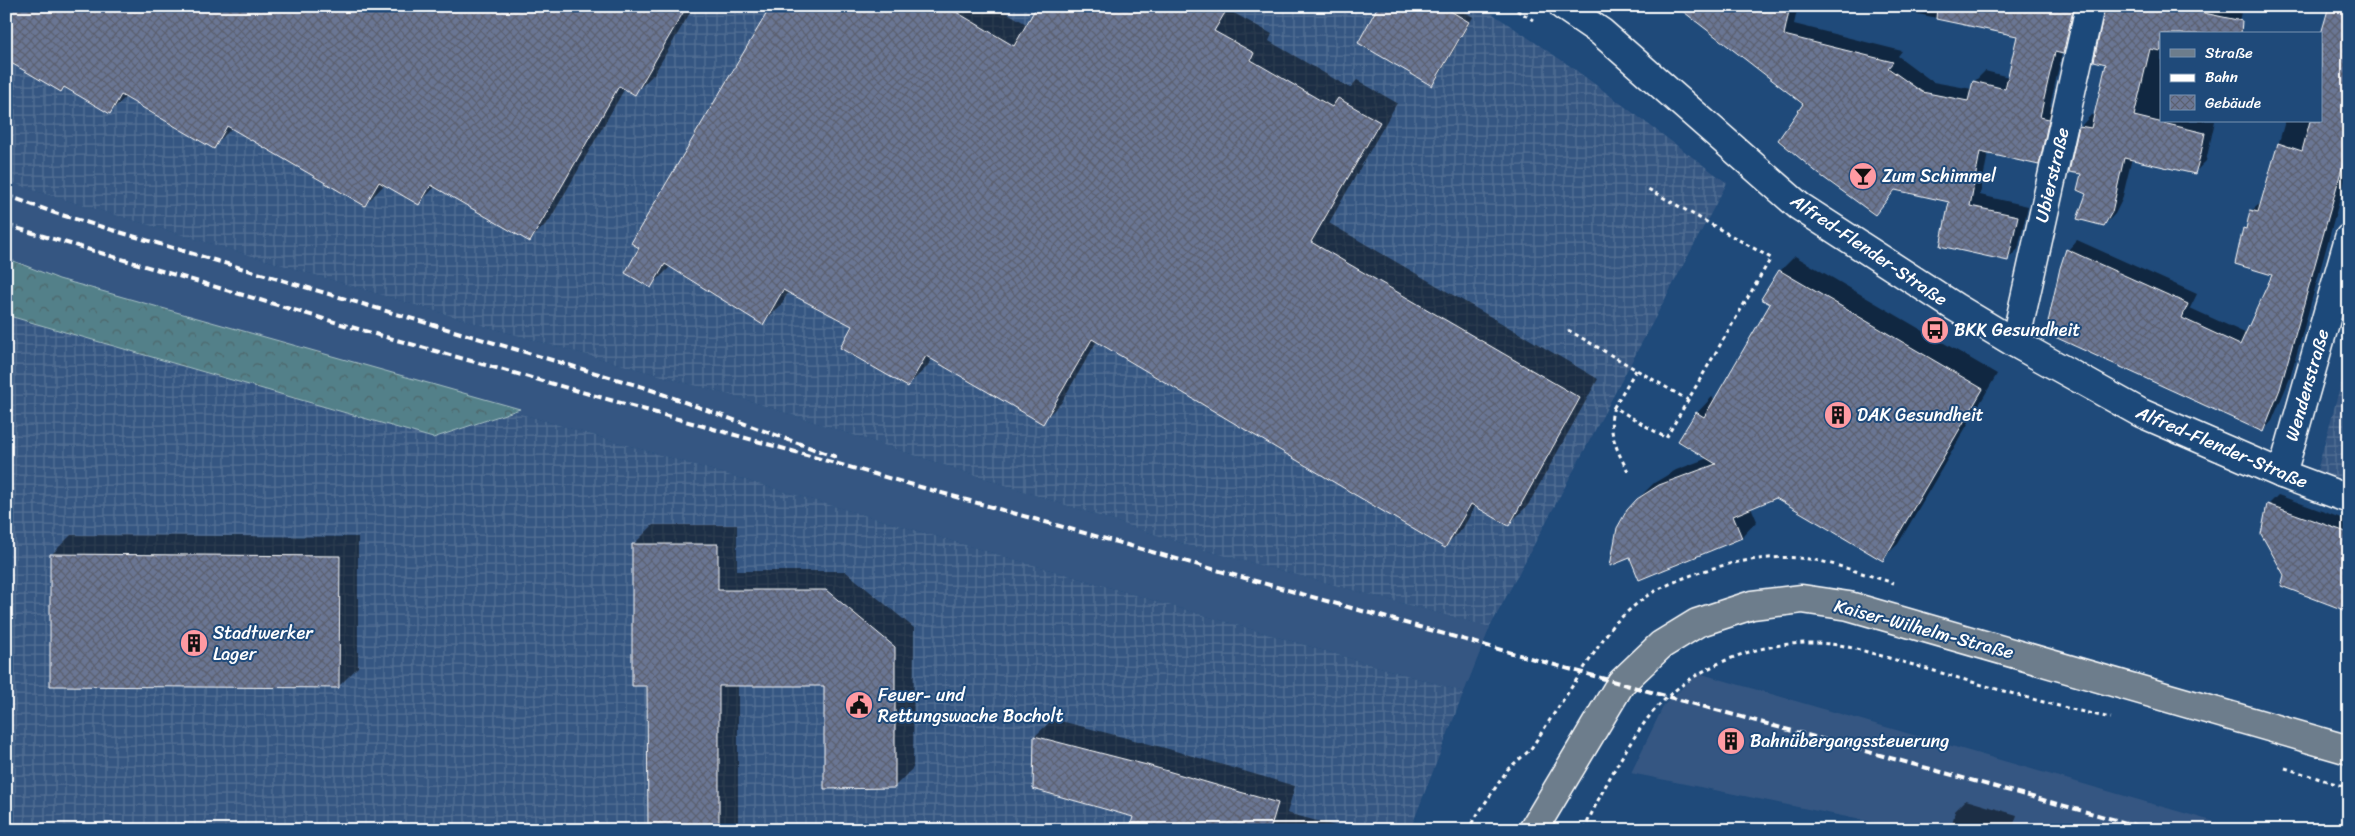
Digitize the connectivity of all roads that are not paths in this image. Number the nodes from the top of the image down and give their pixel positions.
1 (1563, 6) edge
2 (2090, 6) edge
3 (2349, 238) edge
4 (2014, 343) junction
5 (2282, 474) junction
6 (2349, 500) edge
7 (2349, 750) edge
8 (1533, 830) edge

1 - 4 street, Alfred-Flender-Straße
2 - 4 street, Ubierstraße
3 - 5 street, Wendenstraße
4 - 5 street, Alfred-Flender-Straße
5 - 6 street, Alfred-Flender-Straße
7 - 8 main road, Kaiser-Wilhelm-Straße

